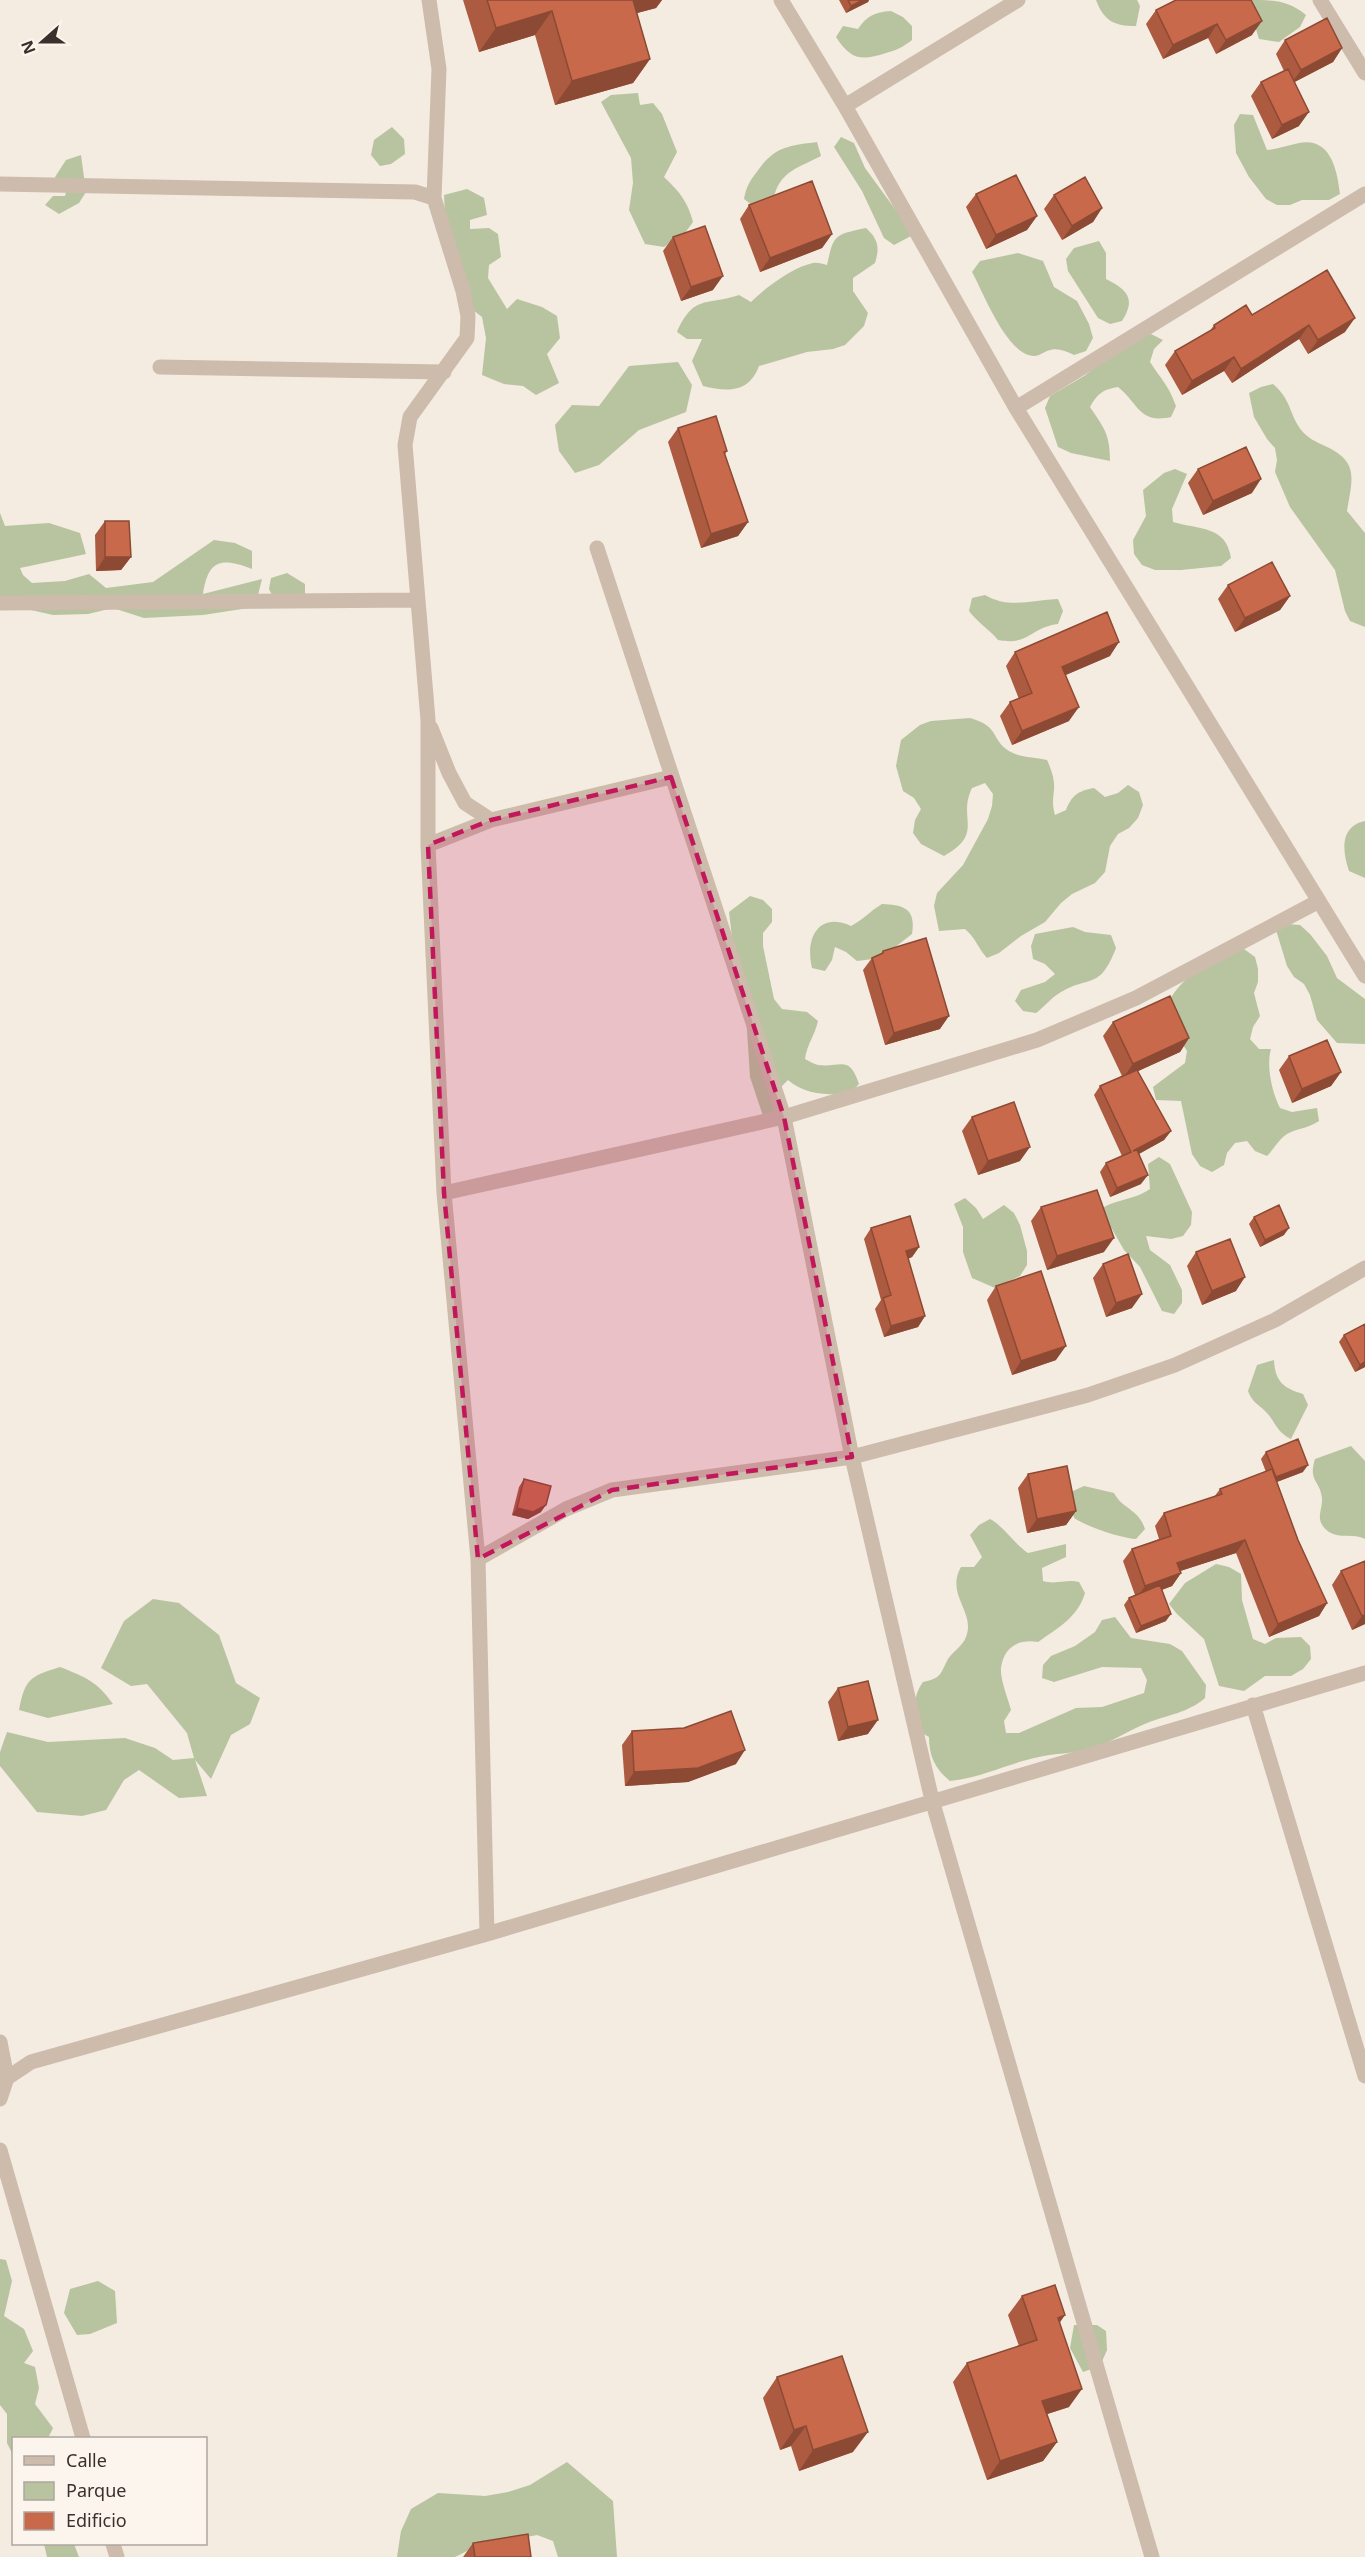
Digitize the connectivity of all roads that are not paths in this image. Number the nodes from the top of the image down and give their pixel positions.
1 (429, 0) edge
2 (781, 0) edge
3 (1018, 0) edge
4 (1320, 0) edge
5 (1365, 73) edge
6 (845, 106) junction
7 (0, 184) edge
8 (1365, 194) edge
9 (434, 198) junction
10 (160, 367) dead end
11 (444, 372) junction
12 (1016, 408) junction
13 (597, 548) dead end
14 (417, 600) junction
15 (0, 603) edge
16 (428, 720) junction
17 (671, 777) junction
18 (491, 820) junction
19 (428, 845) junction
20 (1319, 901) junction
21 (1365, 976) edge
22 (784, 1117) junction
23 (444, 1193) junction
24 (1365, 1268) edge
25 (852, 1457) junction
26 (478, 1559) junction
27 (1365, 1673) edge
28 (1253, 1705) junction
29 (932, 1800) junction
30 (487, 1934) junction
31 (0, 2042) edge
32 (1365, 2076) edge
33 (7, 2078) junction
34 (0, 2098) edge
35 (0, 2150) edge
36 (82, 2437) edge
37 (1152, 2557) edge

1 - 9 street
2 - 6 street
3 - 6 street
4 - 5 street
6 - 12 street
7 - 9 street
8 - 12 street
9 - 11 street
10 - 11 street
11 - 14 street
12 - 20 street
13 - 17 street
14 - 15 street
14 - 16 street
16 - 18 street
16 - 19 street
17 - 18 street
17 - 22 street
18 - 19 street
19 - 23 street
20 - 21 street
20 - 22 street
22 - 23 street
22 - 25 street
23 - 26 street
24 - 25 street
25 - 26 street
25 - 29 street
26 - 30 street
27 - 28 street
28 - 29 street
28 - 32 street
29 - 30 street
29 - 37 street
30 - 33 street
31 - 33 street
33 - 34 street
35 - 36 street

